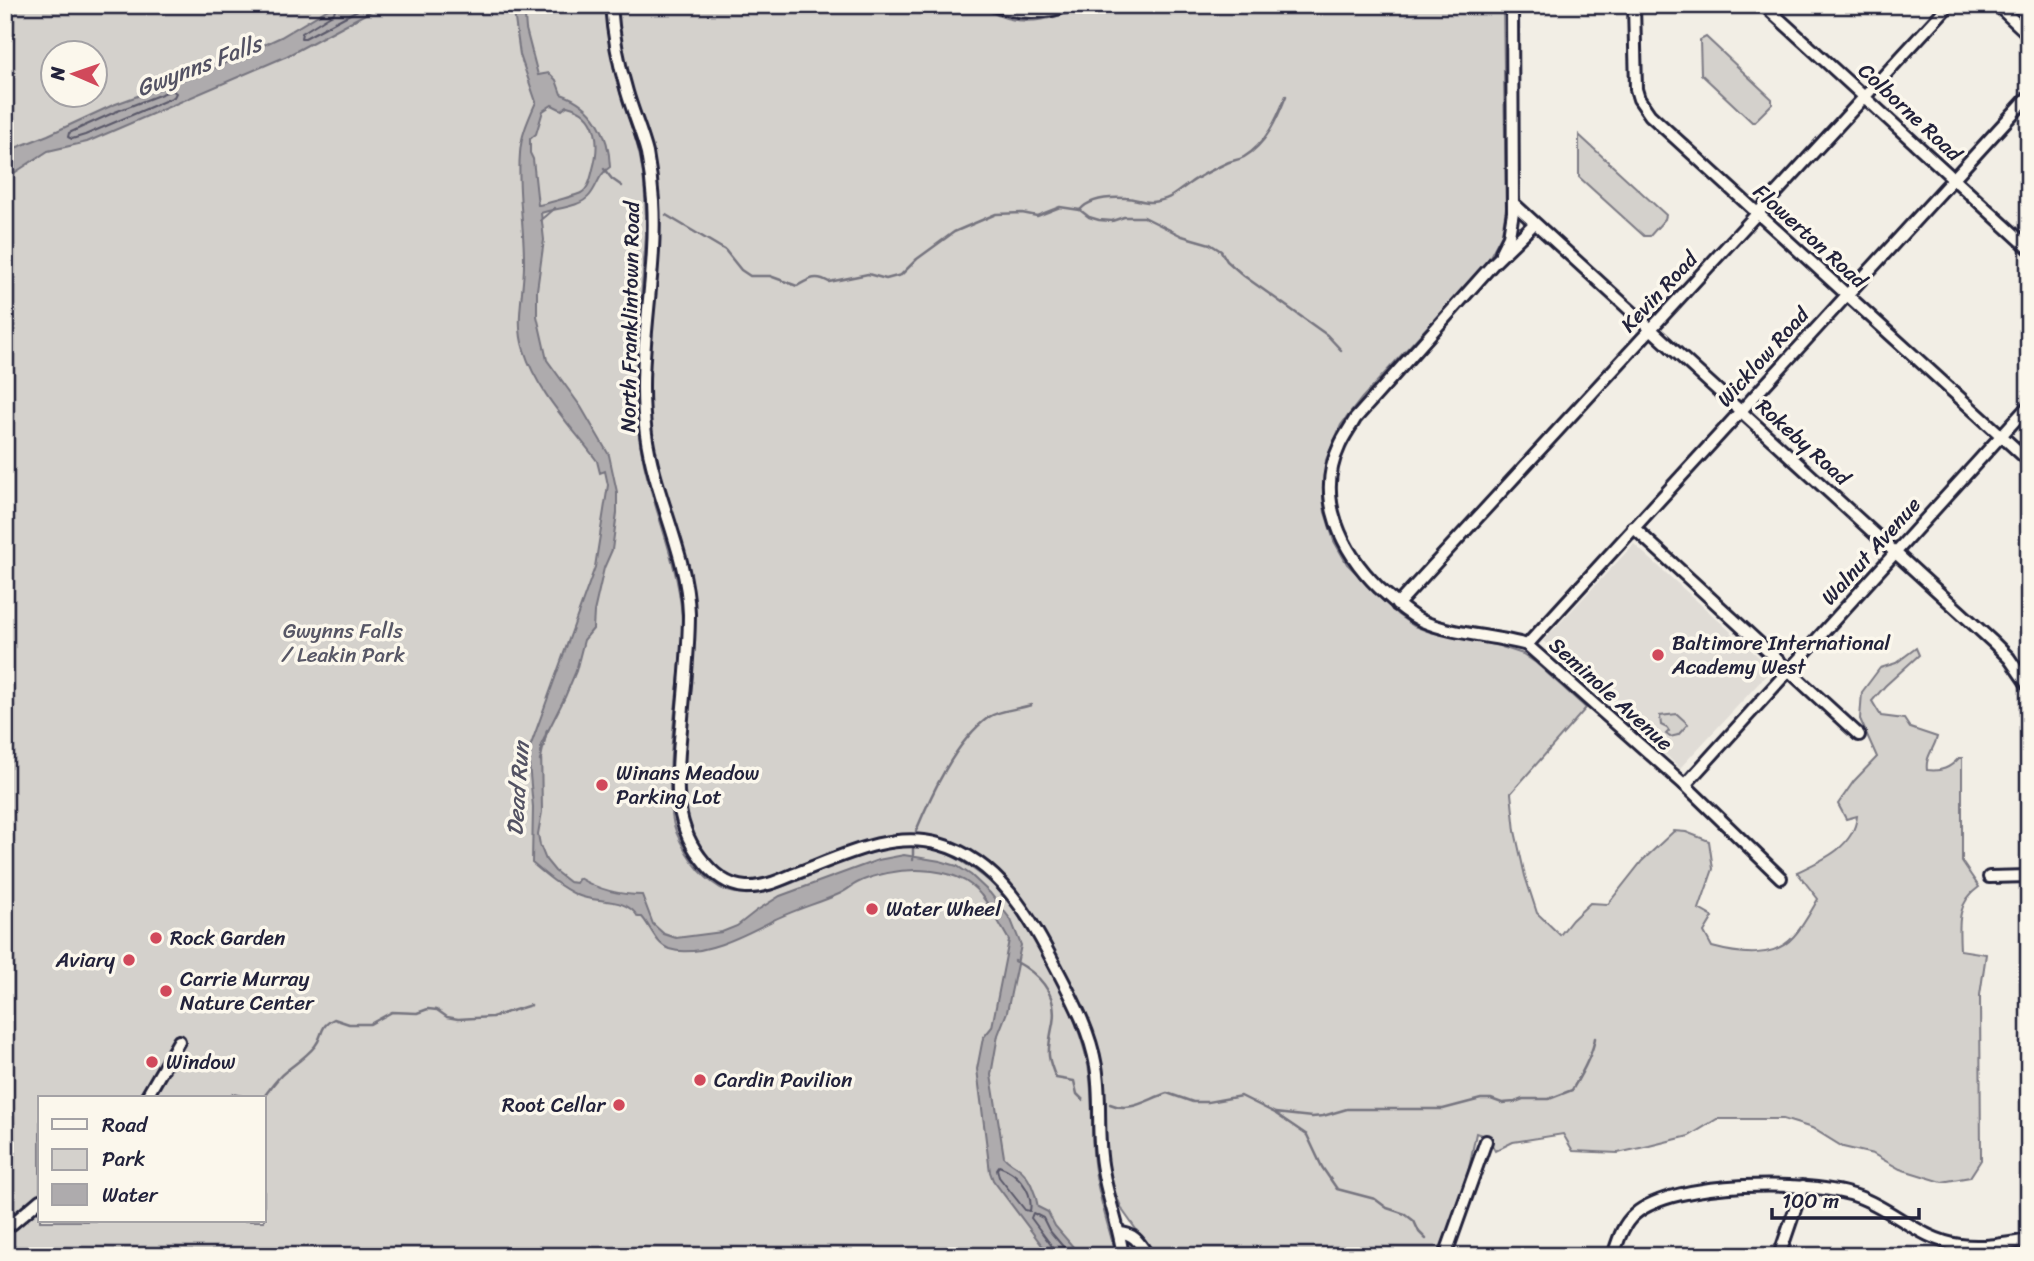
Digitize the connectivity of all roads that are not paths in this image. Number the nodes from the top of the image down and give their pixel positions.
1 (611, 5) edge
2 (992, 5) edge
3 (1069, 5) edge
4 (1511, 5) edge
5 (1634, 5) edge
6 (1764, 5) edge
7 (1949, 5) edge
8 (1997, 5) edge
9 (2029, 35) edge
10 (2029, 96) edge
11 (1864, 97) junction
12 (1953, 179) junction
13 (1513, 203) junction
14 (1757, 214) junction
15 (1534, 224) junction
16 (2029, 248) edge
17 (1494, 263) junction
18 (1846, 295) junction
19 (1651, 329) junction
20 (2029, 405) edge
21 (1741, 411) junction
22 (2001, 436) junction
23 (2029, 461) edge
24 (1633, 527) junction
25 (1895, 552) junction
26 (1397, 605) junction
27 (1527, 645) junction
28 (1790, 669) junction
29 (2029, 687) edge
30 (1859, 735) dead end
31 (1685, 785) junction
32 (2029, 876) edge
33 (1989, 877) dead end
34 (1781, 878) dead end
35 (179, 1041) dead end
36 (147, 1096) edge
37 (1486, 1142) dead end
38 (1803, 1186) junction
39 (38, 1202) edge
40 (5, 1226) edge
41 (1120, 1236) junction
42 (2029, 1240) edge
43 (1123, 1256) edge
44 (1148, 1256) edge
45 (1445, 1256) edge
46 (1613, 1256) edge
47 (1779, 1256) edge

1 - 41 street, North Franklintown Road
2 - 3 street
4 - 13 street
5 - 14 street, Flowerton Road
6 - 11 street, Colborne Road
7 - 11 street, Kevin Road
8 - 9 street
10 - 12 street, Wicklow Road
11 - 12 street, Colborne Road
11 - 14 street, Kevin Road
12 - 16 street, Colborne Road
12 - 18 street, Wicklow Road
13 - 15 street, Rokeby Road
13 - 17 street
14 - 18 street, Flowerton Road
14 - 19 street, Kevin Road
15 - 17 street, Seminole Avenue
15 - 19 street, Rokeby Road
17 - 26 street, Seminole Avenue
18 - 21 street, Wicklow Road
18 - 22 street, Flowerton Road
19 - 21 street, Rokeby Road
19 - 26 street, Kevin Road
20 - 22 street, Walnut Avenue
21 - 24 street, Wicklow Road
21 - 25 street, Rokeby Road
22 - 23 street, Flowerton Road
22 - 25 street, Walnut Avenue
24 - 27 street, Wicklow Road
24 - 28 street
25 - 28 street, Walnut Avenue
25 - 29 street, Rokeby Road
26 - 27 street, Seminole Avenue
27 - 31 street, Seminole Avenue
28 - 30 street
28 - 31 street, Walnut Avenue
31 - 34 street, Seminole Avenue
32 - 33 street
35 - 36 street
37 - 45 street
38 - 42 street
38 - 46 street
38 - 47 street
39 - 40 street
41 - 43 street, North Franklintown Road
41 - 44 street

